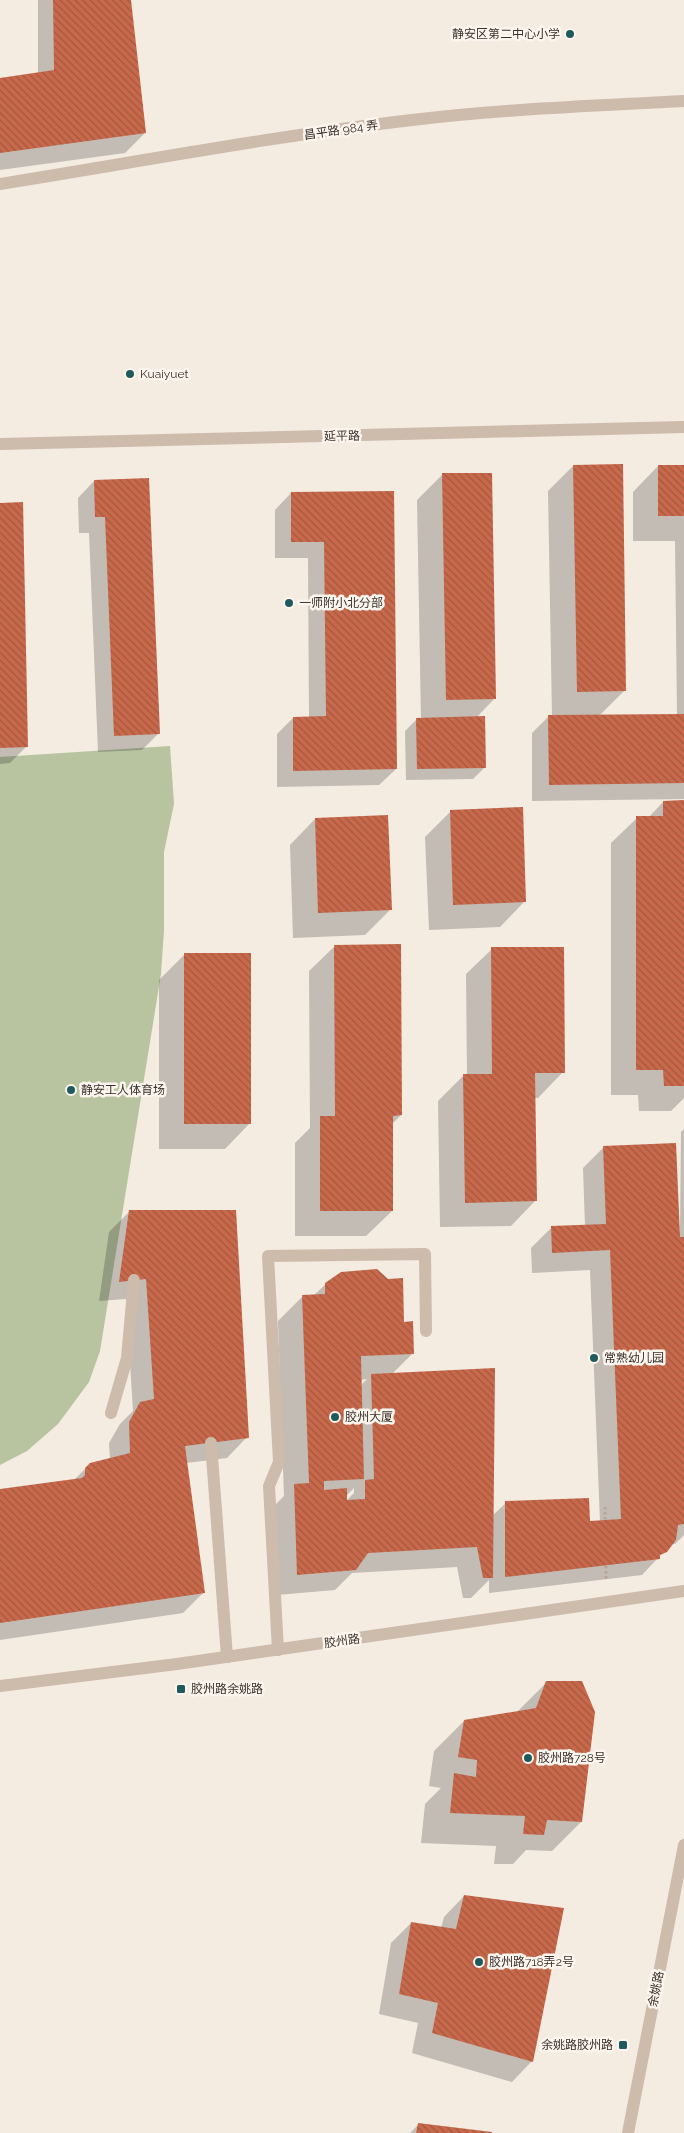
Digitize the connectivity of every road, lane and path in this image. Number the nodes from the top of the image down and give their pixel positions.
1 (684, 100) edge
2 (0, 184) edge
3 (684, 427) edge
4 (0, 444) edge
5 (134, 1280) dead end
6 (426, 1331) dead end
7 (111, 1413) dead end
8 (211, 1443) dead end
9 (605, 1507) dead end
10 (605, 1520) dead end
11 (684, 1591) edge
12 (278, 1650) junction
13 (227, 1657) junction
14 (0, 1686) edge
15 (684, 1845) edge
16 (628, 2133) edge

1 - 2 street, 昌平路 984 弄
3 - 4 street, 延平路
5 - 7 street
6 - 12 street
8 - 13 street
9 - 10 path
11 - 12 street, 胶州路
12 - 13 street, 胶州路
13 - 14 street, 胶州路
15 - 16 street, 余姚路

